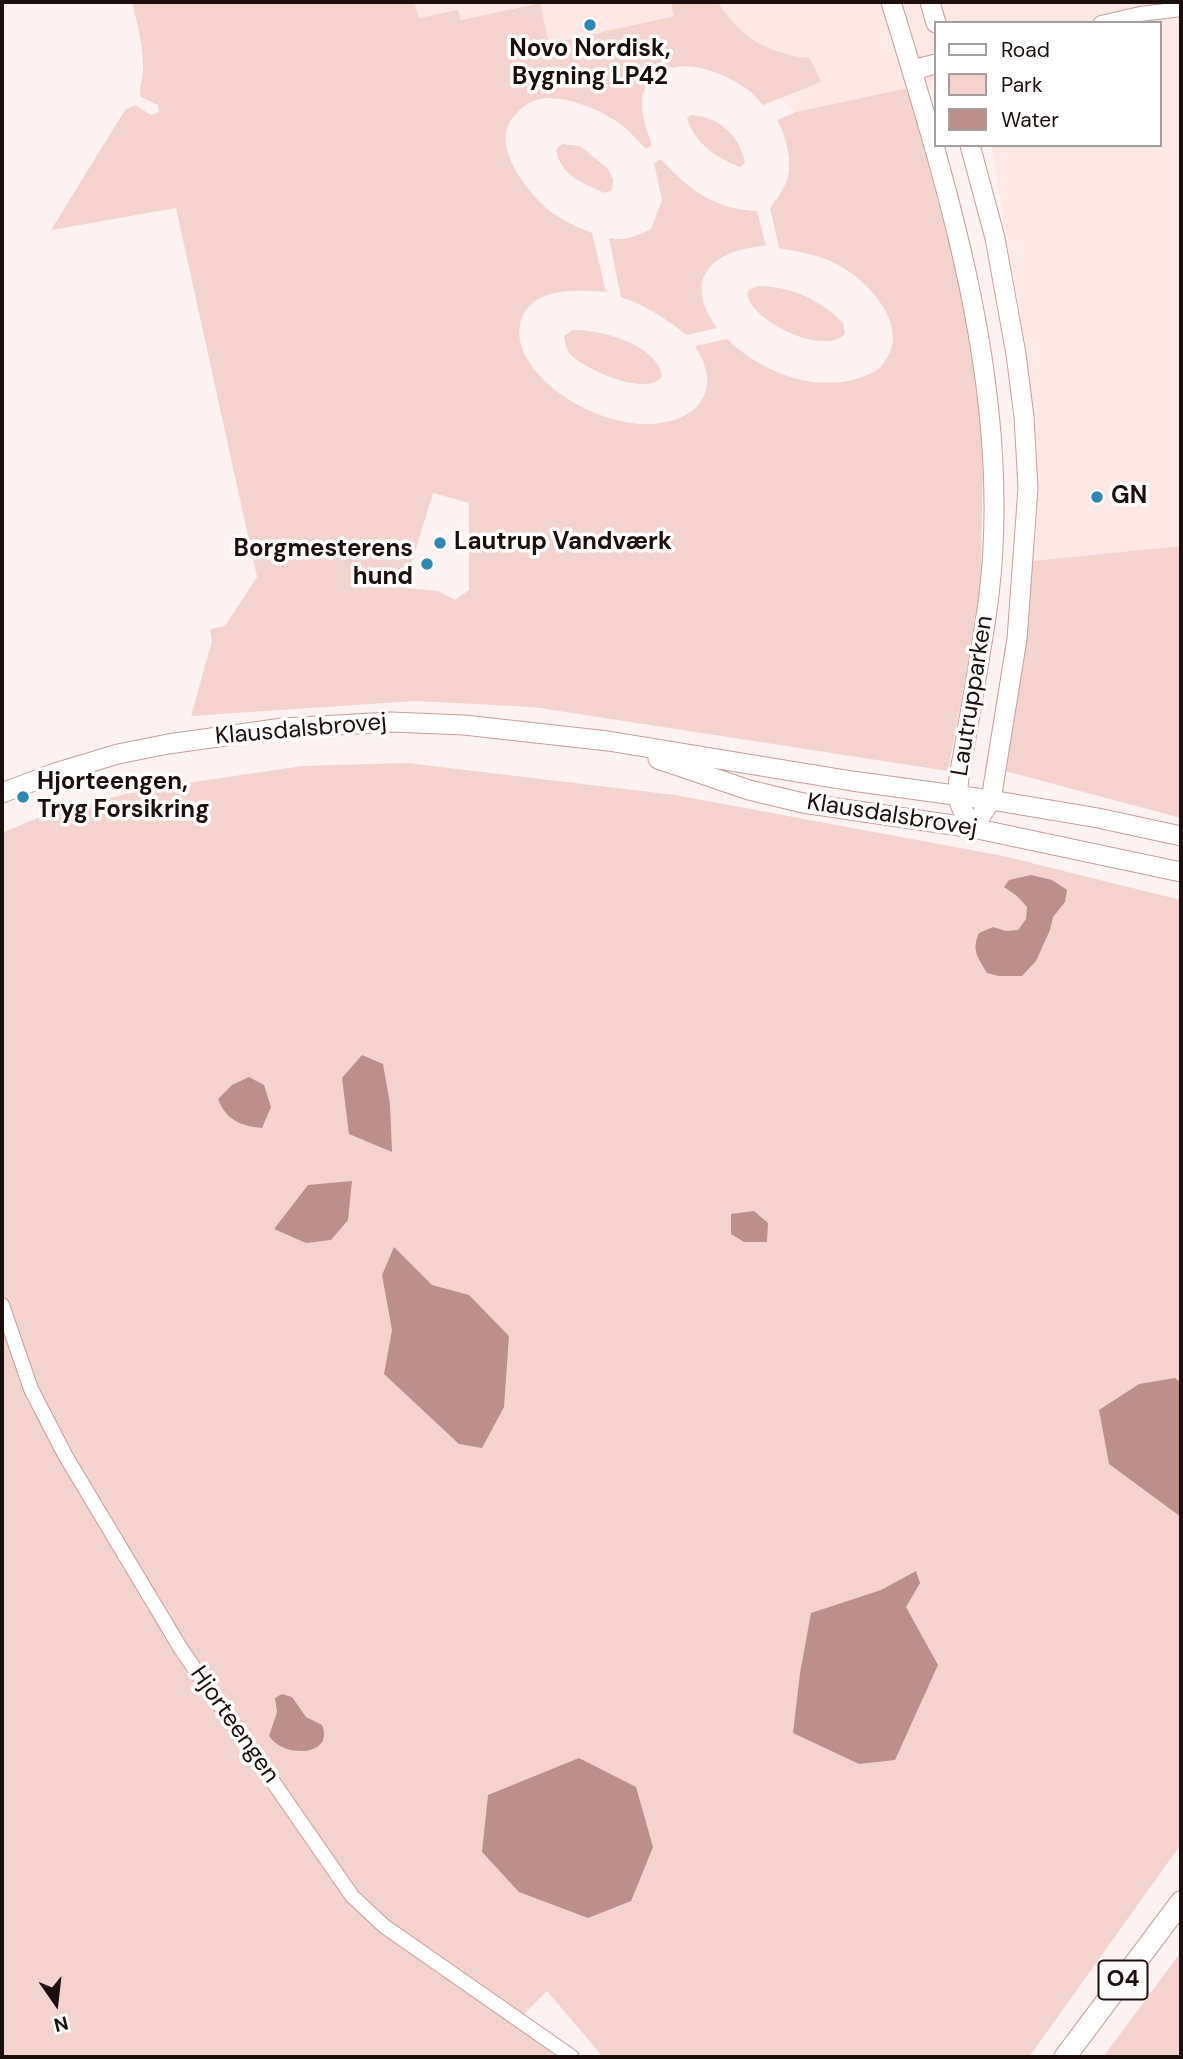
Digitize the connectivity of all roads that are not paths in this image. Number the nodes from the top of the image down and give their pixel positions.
1 (891, 2) edge
2 (930, 2) edge
3 (1181, 9) edge
4 (935, 21) edge
5 (1110, 21) edge
6 (934, 65) edge
7 (912, 71) junction
8 (971, 147) edge
9 (608, 741) junction
10 (2, 793) edge
11 (957, 796) junction
12 (990, 800) junction
13 (973, 828) junction
14 (1181, 836) edge
15 (1181, 872) edge
16 (2, 1305) edge
17 (1181, 1902) edge
18 (572, 2057) edge
19 (1065, 2057) edge

1 - 7 street, Lautrupparken
2 - 4 street
3 - 5 street
6 - 7 street
7 - 11 street, Lautrupparken
8 - 12 street, Lautrupparken
9 - 10 street, Klausdalsbrovej
9 - 11 street, Klausdalsbrovej
9 - 13 street, Klausdalsbrovej
11 - 12 street, Klausdalsbrovej
11 - 13 street, Lautrupparken
12 - 13 street, Lautrupparken
12 - 14 street, Klausdalsbrovej
13 - 15 street, Klausdalsbrovej
16 - 18 street, Hjorteengen
17 - 19 main road, O4

